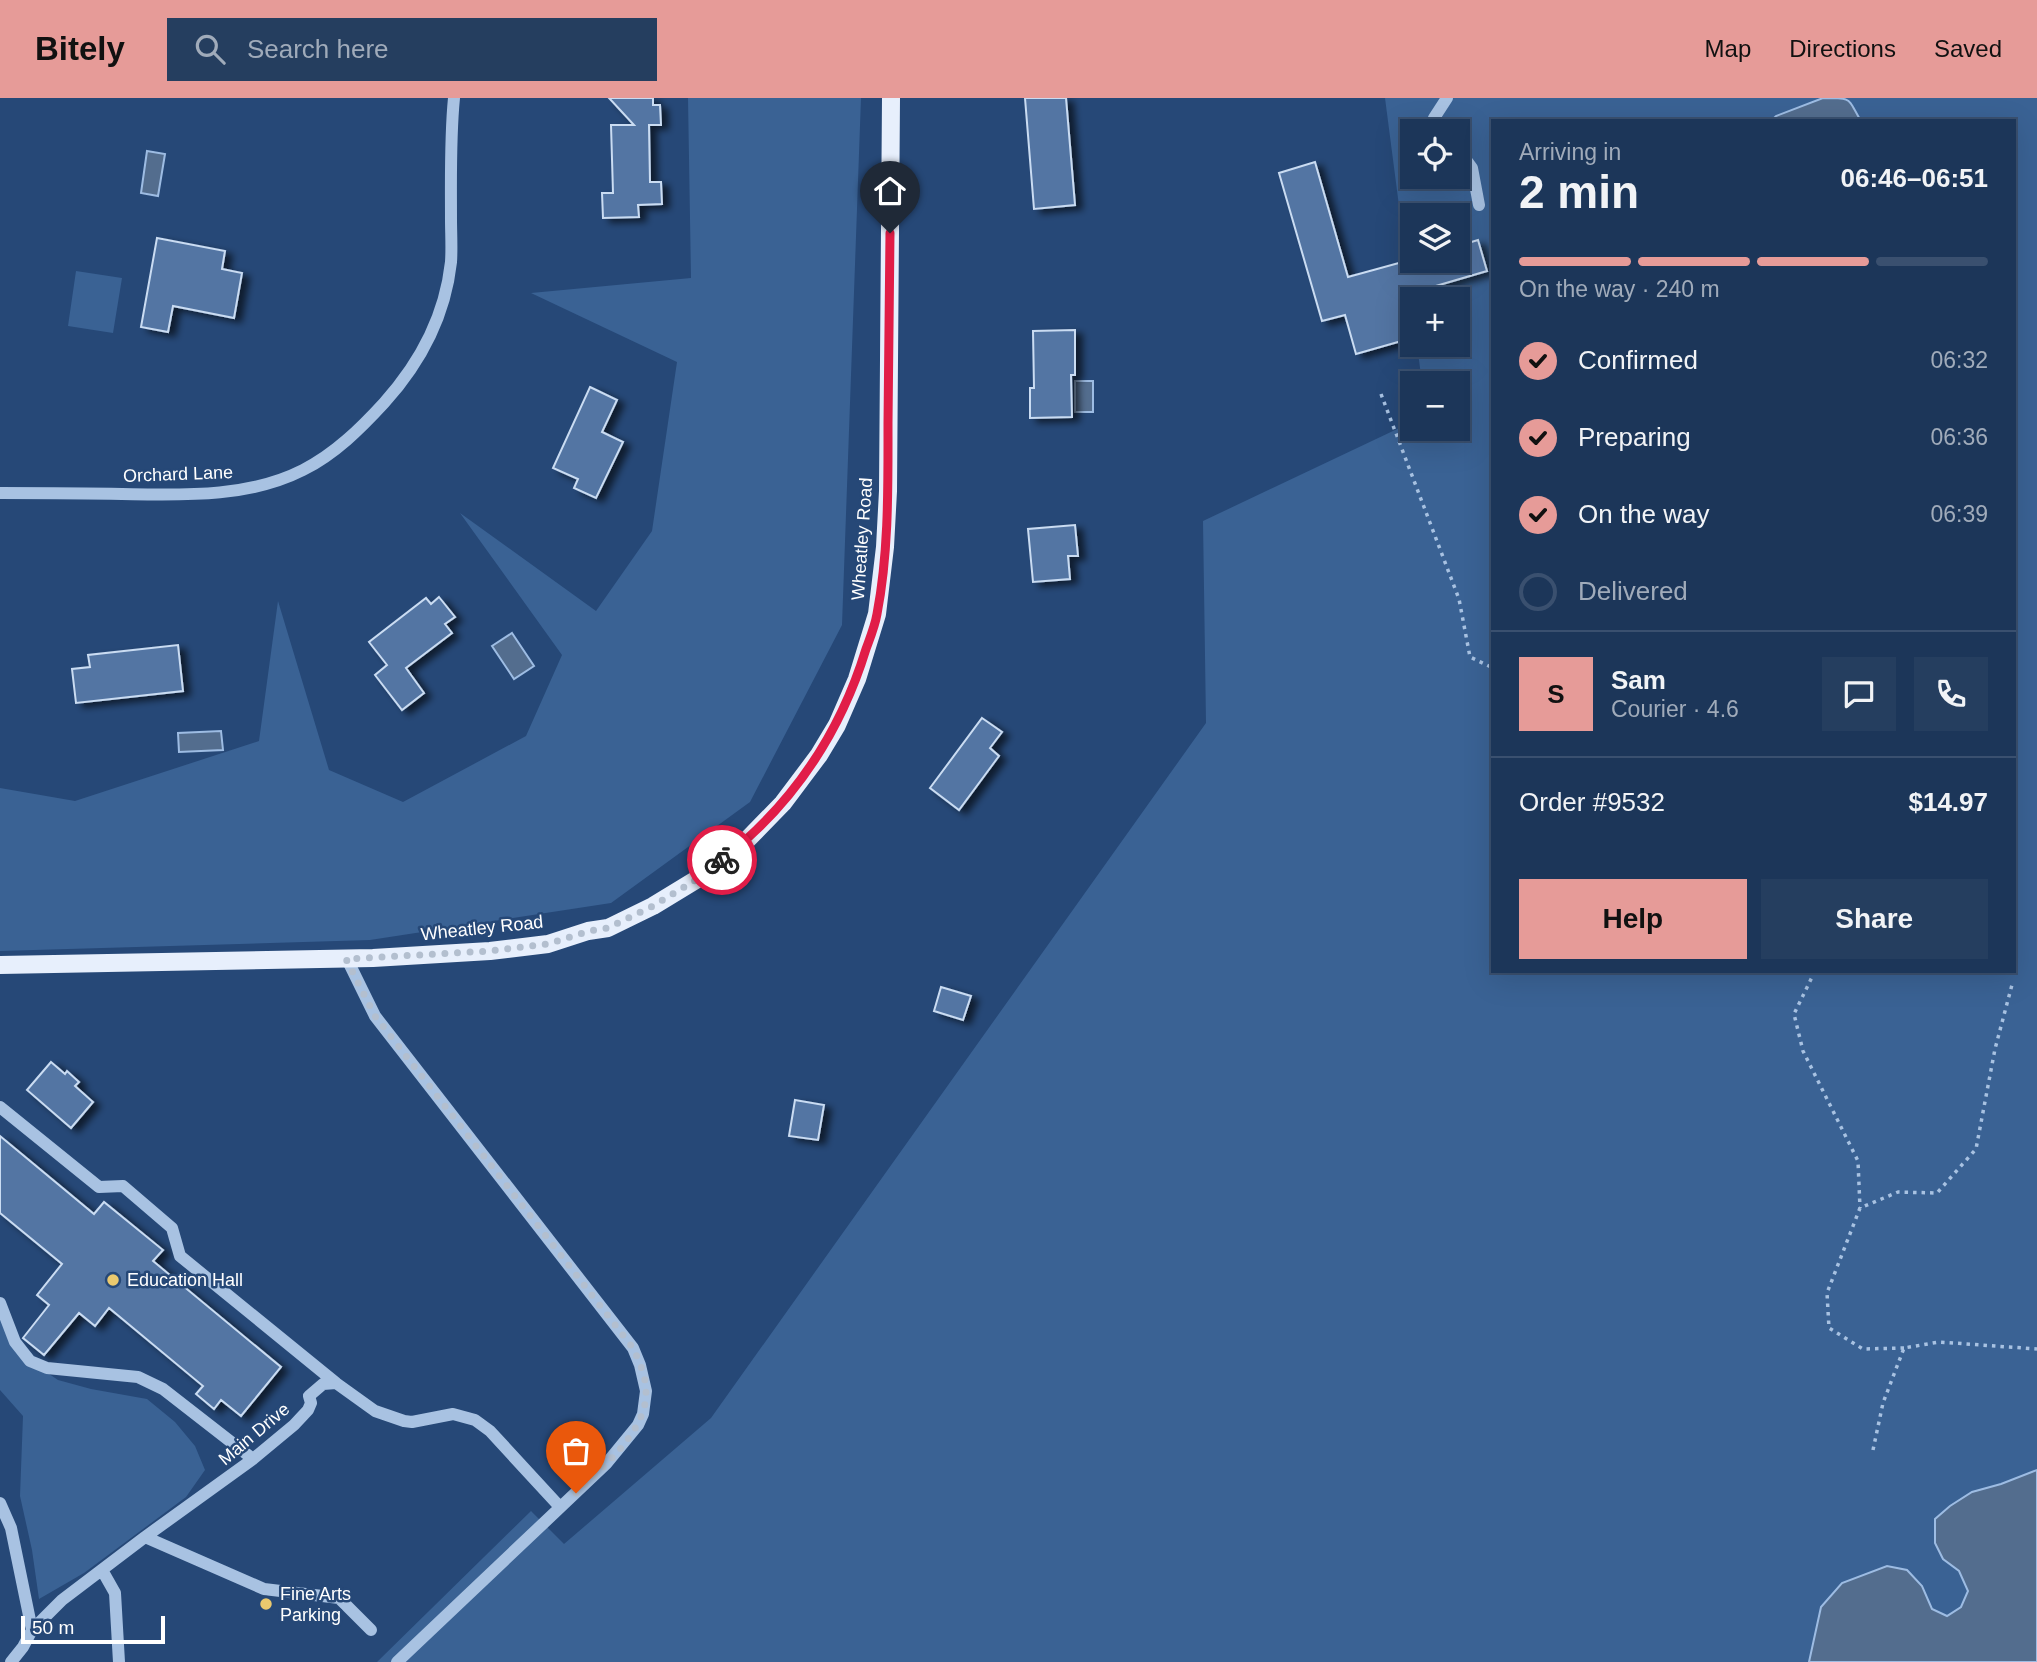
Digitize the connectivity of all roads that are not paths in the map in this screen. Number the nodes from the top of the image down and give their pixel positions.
1 (454, 98) edge
2 (891, 98) edge
3 (1447, 98) edge
4 (1435, 119) edge
5 (1470, 165) edge
6 (1479, 205) dead end
7 (0, 493) edge
8 (346, 959) junction
9 (0, 964) edge
10 (0, 1107) edge
11 (0, 1303) edge
12 (336, 1383) junction
13 (253, 1459) junction
14 (0, 1503) edge
15 (561, 1507) junction
16 (145, 1537) junction
17 (102, 1570) junction
18 (32, 1630) junction
19 (371, 1630) dead end
20 (12, 1662) edge
21 (120, 1662) edge
22 (397, 1662) edge

1 - 7 street, Orchard Lane
2 - 8 main road, Wheatley Road
3 - 4 street
5 - 6 street
8 - 9 main road, Wheatley Road
8 - 15 street
10 - 12 street
11 - 13 street
12 - 13 street, Main Drive
12 - 15 street
13 - 16 street, Main Drive
14 - 18 street
15 - 22 street
16 - 17 street, Main Drive
16 - 19 street
17 - 18 street, Main Drive
17 - 21 street
18 - 20 street, Main Drive

